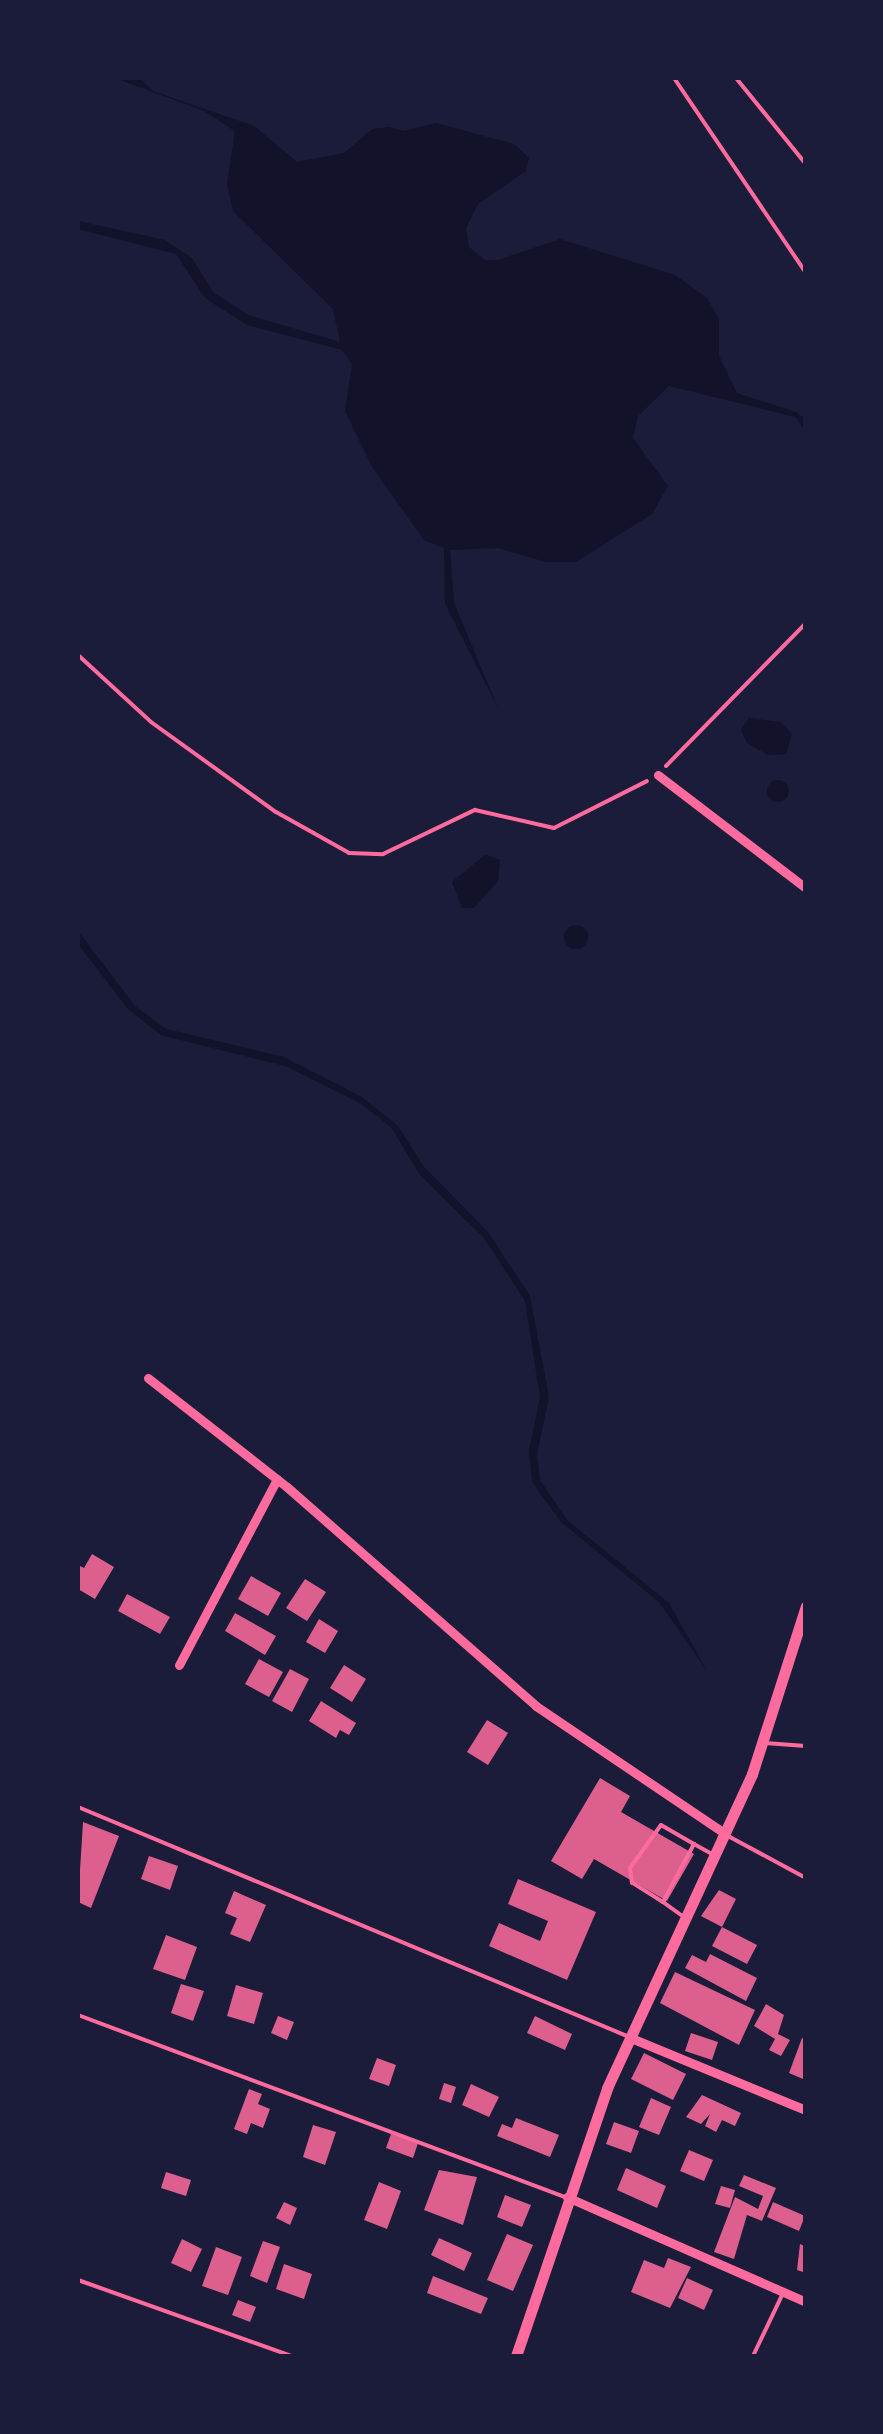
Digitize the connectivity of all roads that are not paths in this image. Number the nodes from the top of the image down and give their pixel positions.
1 (736, 78) edge
2 (806, 164) edge
3 (658, 775) road end
4 (806, 888) edge
5 (148, 1378) dead end
6 (277, 1479) junction
7 (806, 1606) edge
8 (801, 1639) edge
9 (179, 1665) dead end
10 (763, 1743) junction
11 (806, 1746) edge
12 (78, 1807) edge
13 (724, 1834) junction
14 (694, 1844) junction
15 (714, 1855) junction
16 (806, 1878) edge
17 (663, 1902) junction
18 (685, 1918) junction
19 (78, 2015) edge
20 (631, 2038) junction
21 (806, 2110) edge
22 (567, 2198) junction
23 (78, 2280) edge
24 (783, 2293) junction
25 (806, 2302) edge
26 (292, 2356) edge
27 (516, 2356) edge
28 (753, 2356) edge

1 - 2 lane
3 - 4 street
5 - 6 street
6 - 9 street
6 - 13 street
7 - 8 main road
8 - 10 main road
10 - 11 lane
10 - 13 main road
12 - 20 lane
13 - 15 main road
13 - 16 lane
14 - 15 lane
14 - 17 lane
14 - 17 lane
15 - 18 main road
17 - 18 lane
18 - 20 main road
19 - 22 lane
20 - 21 street
20 - 22 main road
22 - 24 street
22 - 27 main road
23 - 26 lane
24 - 25 street
24 - 28 lane

